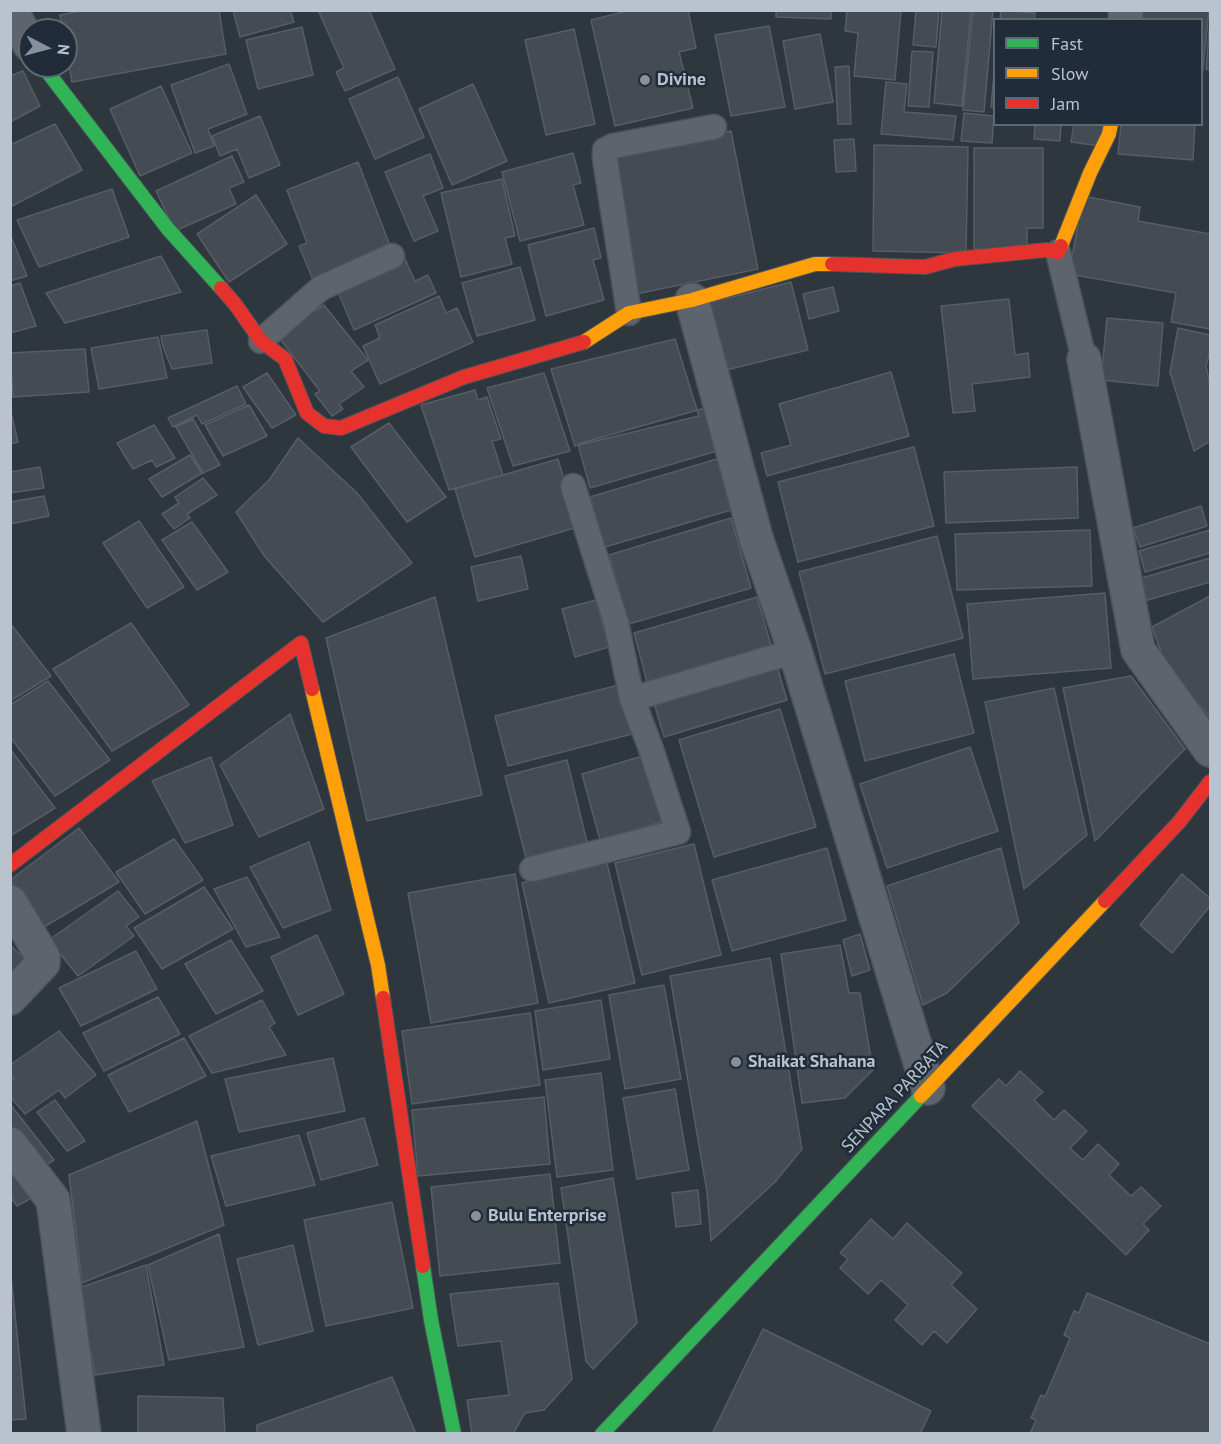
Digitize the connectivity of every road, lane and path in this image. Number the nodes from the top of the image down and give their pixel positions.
1 (10, 10) edge
2 (18, 24) edge
3 (52, 78) edge
4 (1111, 126) edge
5 (714, 127) dead end
6 (1058, 252) junction
7 (392, 256) dead end
8 (692, 300) junction
9 (629, 313) junction
10 (261, 341) junction
11 (1084, 359) joint
12 (573, 486) dead end
13 (795, 651) junction
14 (632, 699) junction
15 (1210, 750) edge
16 (1210, 782) edge
17 (10, 865) edge
18 (532, 869) dead end
19 (10, 902) edge
20 (10, 998) edge
21 (928, 1088) junction
22 (10, 1144) edge
23 (84, 1434) edge
24 (454, 1434) edge
25 (602, 1434) edge

1 - 2 street
3 - 10 street
4 - 6 street
5 - 9 lane
6 - 8 street
6 - 11 lane
7 - 10 lane
8 - 9 street
8 - 13 street
9 - 10 street
11 - 15 street
12 - 14 lane
13 - 14 lane
13 - 21 street
14 - 18 lane
16 - 21 street, SENPARA PARBATA
17 - 24 street
19 - 20 street
21 - 25 street, SENPARA PARBATA
22 - 23 street

